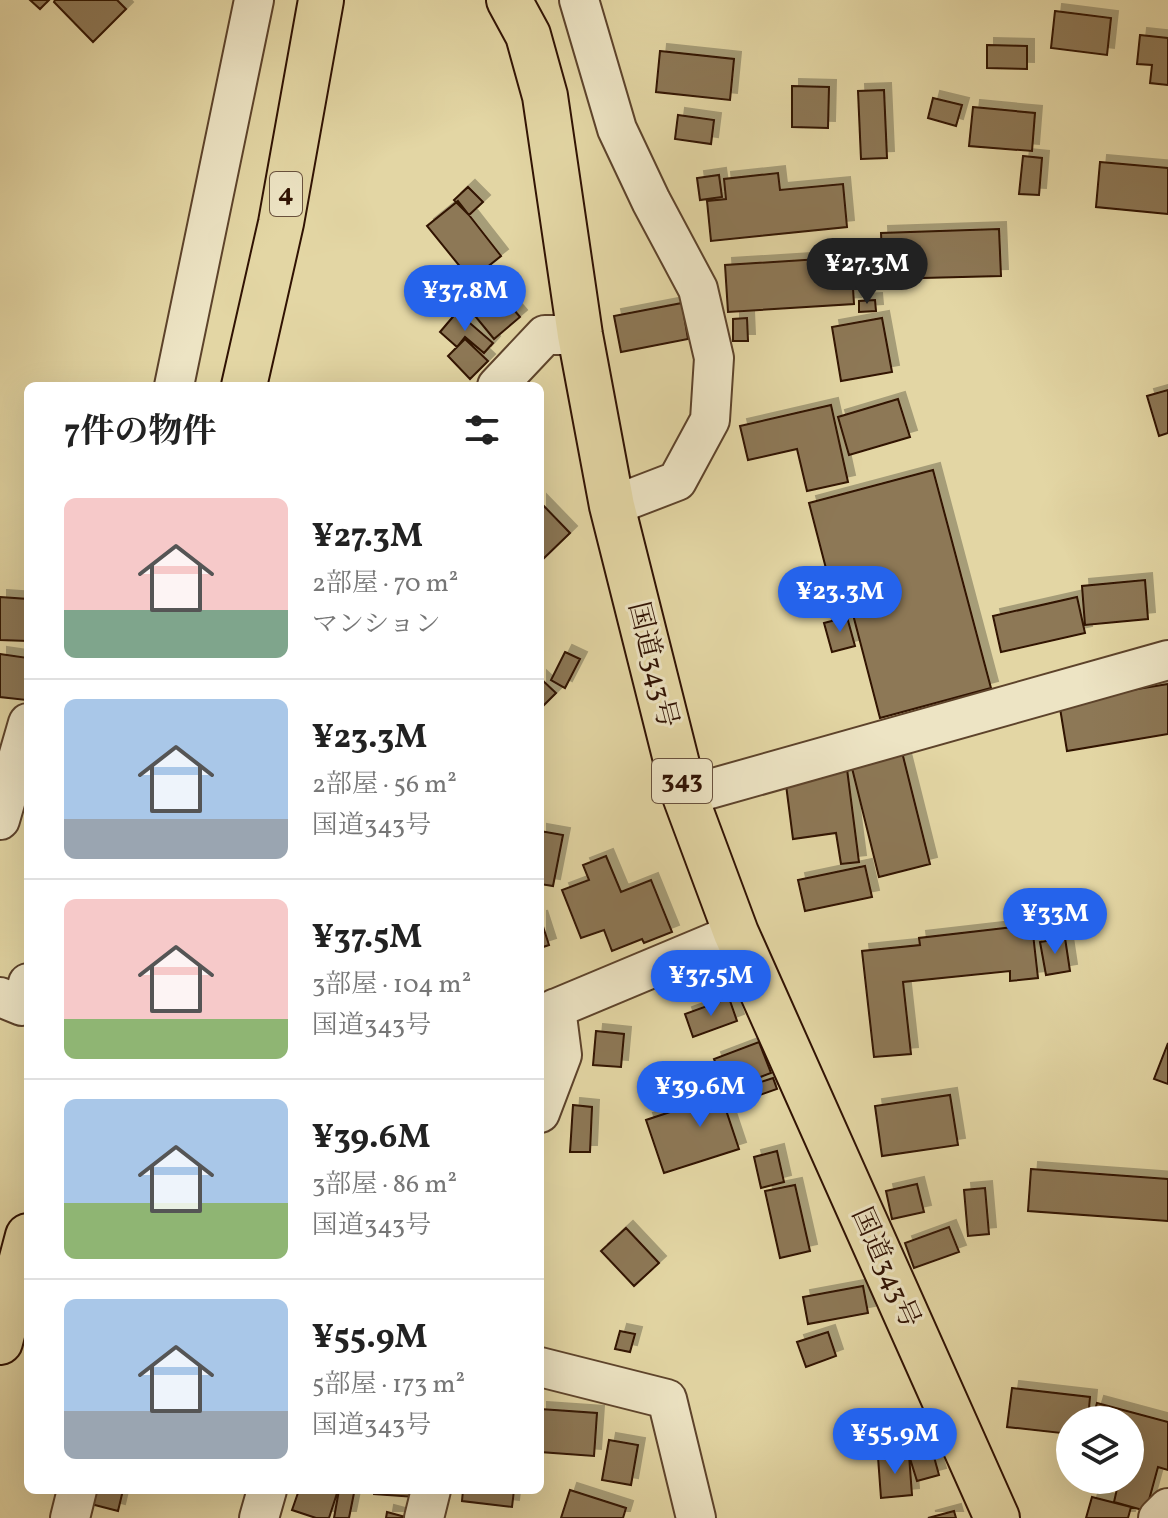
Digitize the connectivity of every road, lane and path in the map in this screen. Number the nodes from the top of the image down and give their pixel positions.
1 (254, 0) edge
2 (321, 0) edge
3 (509, 0) edge
4 (579, 0) edge
5 (580, 335) junction
6 (175, 382) edge
7 (245, 382) edge
8 (501, 382) edge
9 (612, 506) junction
10 (1168, 660) edge
11 (24, 737) edge
12 (685, 796) junction
13 (0, 820) edge
14 (736, 933) junction
15 (0, 997) edge
16 (24, 998) edge
17 (548, 1012) edge
18 (544, 1102) edge
19 (24, 1251) edge
20 (0, 1342) edge
21 (544, 1368) edge
22 (76, 1494) edge
23 (266, 1494) edge
24 (430, 1494) edge
25 (1168, 1508) edge
26 (70, 1518) edge
27 (259, 1518) edge
28 (424, 1518) edge
29 (696, 1518) edge
30 (997, 1518) edge
31 (1158, 1518) edge

1 - 6 street
2 - 7 highway, 4
3 - 5 highway, 国道343号 / 343
4 - 9 street
5 - 8 street
5 - 9 highway, 国道343号 / 343
9 - 12 highway, 国道343号 / 343
10 - 12 street
11 - 13 street
12 - 14 highway, 国道343号 / 343
14 - 17 street
14 - 30 highway, 国道343号 / 343
15 - 16 street
17 - 18 street
19 - 20 highway
21 - 29 street
22 - 26 street
23 - 27 street
24 - 28 street
25 - 31 street

